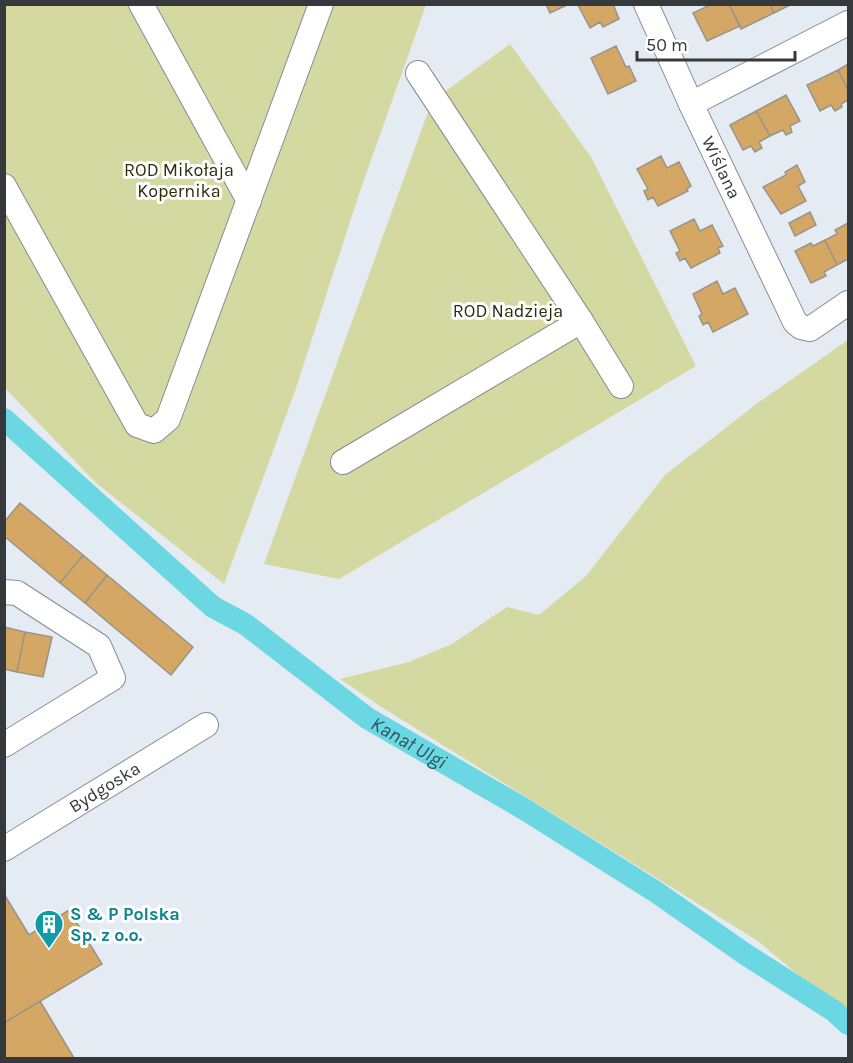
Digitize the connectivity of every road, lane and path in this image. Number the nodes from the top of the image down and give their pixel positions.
1 (141, 4) edge
2 (321, 4) edge
3 (646, 4) edge
4 (849, 23) edge
5 (418, 73) dead end
6 (691, 104) junction
7 (225, 157) junction
8 (265, 157) junction
9 (4, 186) edge
10 (249, 201) junction
11 (849, 303) edge
12 (581, 321) junction
13 (621, 386) dead end
14 (344, 462) dead end
15 (4, 592) edge
16 (206, 725) dead end
17 (4, 745) edge
18 (4, 849) edge

1 - 7 street
2 - 8 street
3 - 6 street, Wiślana
4 - 6 street
5 - 12 street
6 - 11 street, Wiślana
7 - 8 street
7 - 10 street
8 - 10 street
9 - 10 street
12 - 13 street
12 - 14 street
15 - 17 street
16 - 18 street, Bydgoska

